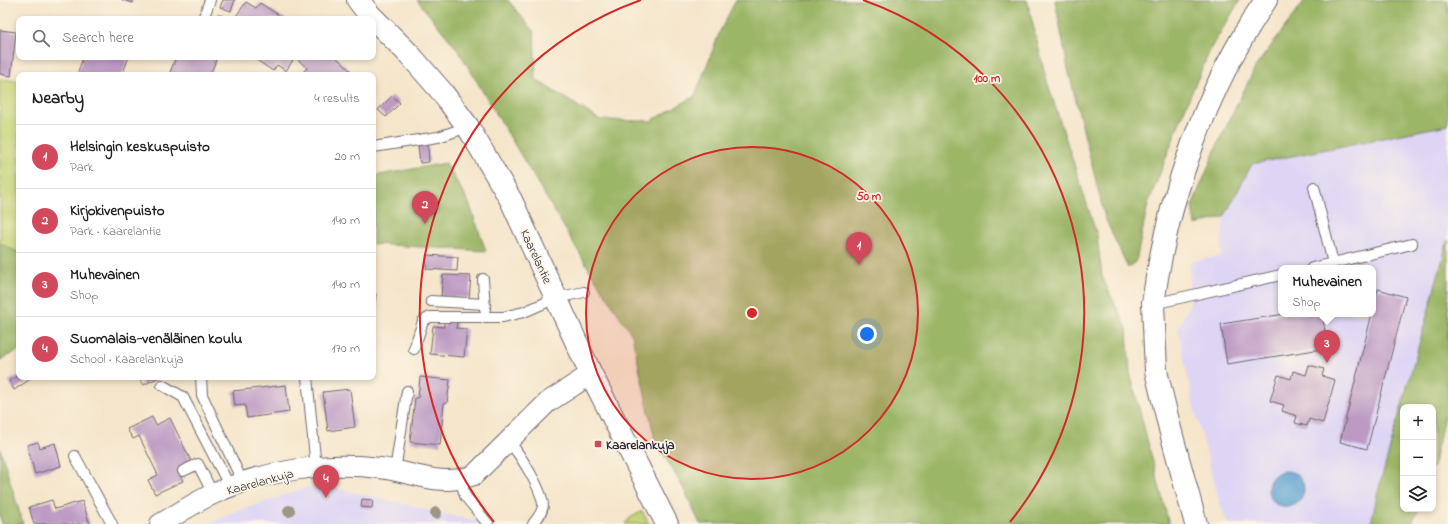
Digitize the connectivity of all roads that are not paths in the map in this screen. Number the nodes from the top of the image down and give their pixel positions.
1 (210, 0) edge
2 (346, 0) edge
3 (1266, 0) edge
4 (363, 6) edge
5 (204, 16) edge
6 (373, 16) edge
7 (376, 20) edge
8 (468, 128) junction
9 (376, 146) edge
10 (1314, 187) dead end
11 (1412, 244) dead end
12 (1333, 263) junction
13 (1325, 265) edge
14 (1278, 276) edge
15 (483, 279) dead end
16 (584, 292) dead end
17 (556, 298) junction
18 (431, 301) dead end
19 (484, 304) junction
20 (1153, 304) junction
21 (485, 317) junction
22 (414, 349) dead end
23 (591, 374) junction
24 (201, 380) edge
25 (307, 380) edge
26 (162, 385) dead end
27 (407, 391) dead end
28 (508, 440) junction
29 (75, 456) dead end
30 (316, 468) junction
31 (183, 471) dead end
32 (396, 471) junction
33 (461, 480) junction
34 (228, 488) junction
35 (183, 519) edge
36 (112, 524) edge
37 (160, 524) edge
38 (488, 524) edge
39 (533, 524) edge
40 (667, 524) edge
41 (1196, 524) edge

1 - 5 lane
2 - 4 main road, Kaarelantie
3 - 20 main road
4 - 6 main road, Kaarelantie
7 - 8 main road, Kaarelantie
8 - 9 lane
8 - 17 main road, Kaarelantie
10 - 12 lane
11 - 12 lane
12 - 13 lane
14 - 20 lane
15 - 19 lane
16 - 17 lane
17 - 21 lane
17 - 23 main road, Kaarelantie
18 - 19 lane
19 - 21 lane
20 - 41 main road
21 - 22 lane
23 - 28 street, Kaarelankuja
23 - 40 main road, Kaarelantie
24 - 34 lane
25 - 30 lane
26 - 34 lane
27 - 32 lane
28 - 33 street, Kaarelankuja
28 - 39 lane
29 - 36 lane
30 - 32 street, Kaarelankuja
30 - 34 street, Kaarelankuja
31 - 34 lane
32 - 33 street, Kaarelankuja
33 - 38 lane
34 - 35 street, Kaarelankuja
35 - 37 street, Kaarelankuja

